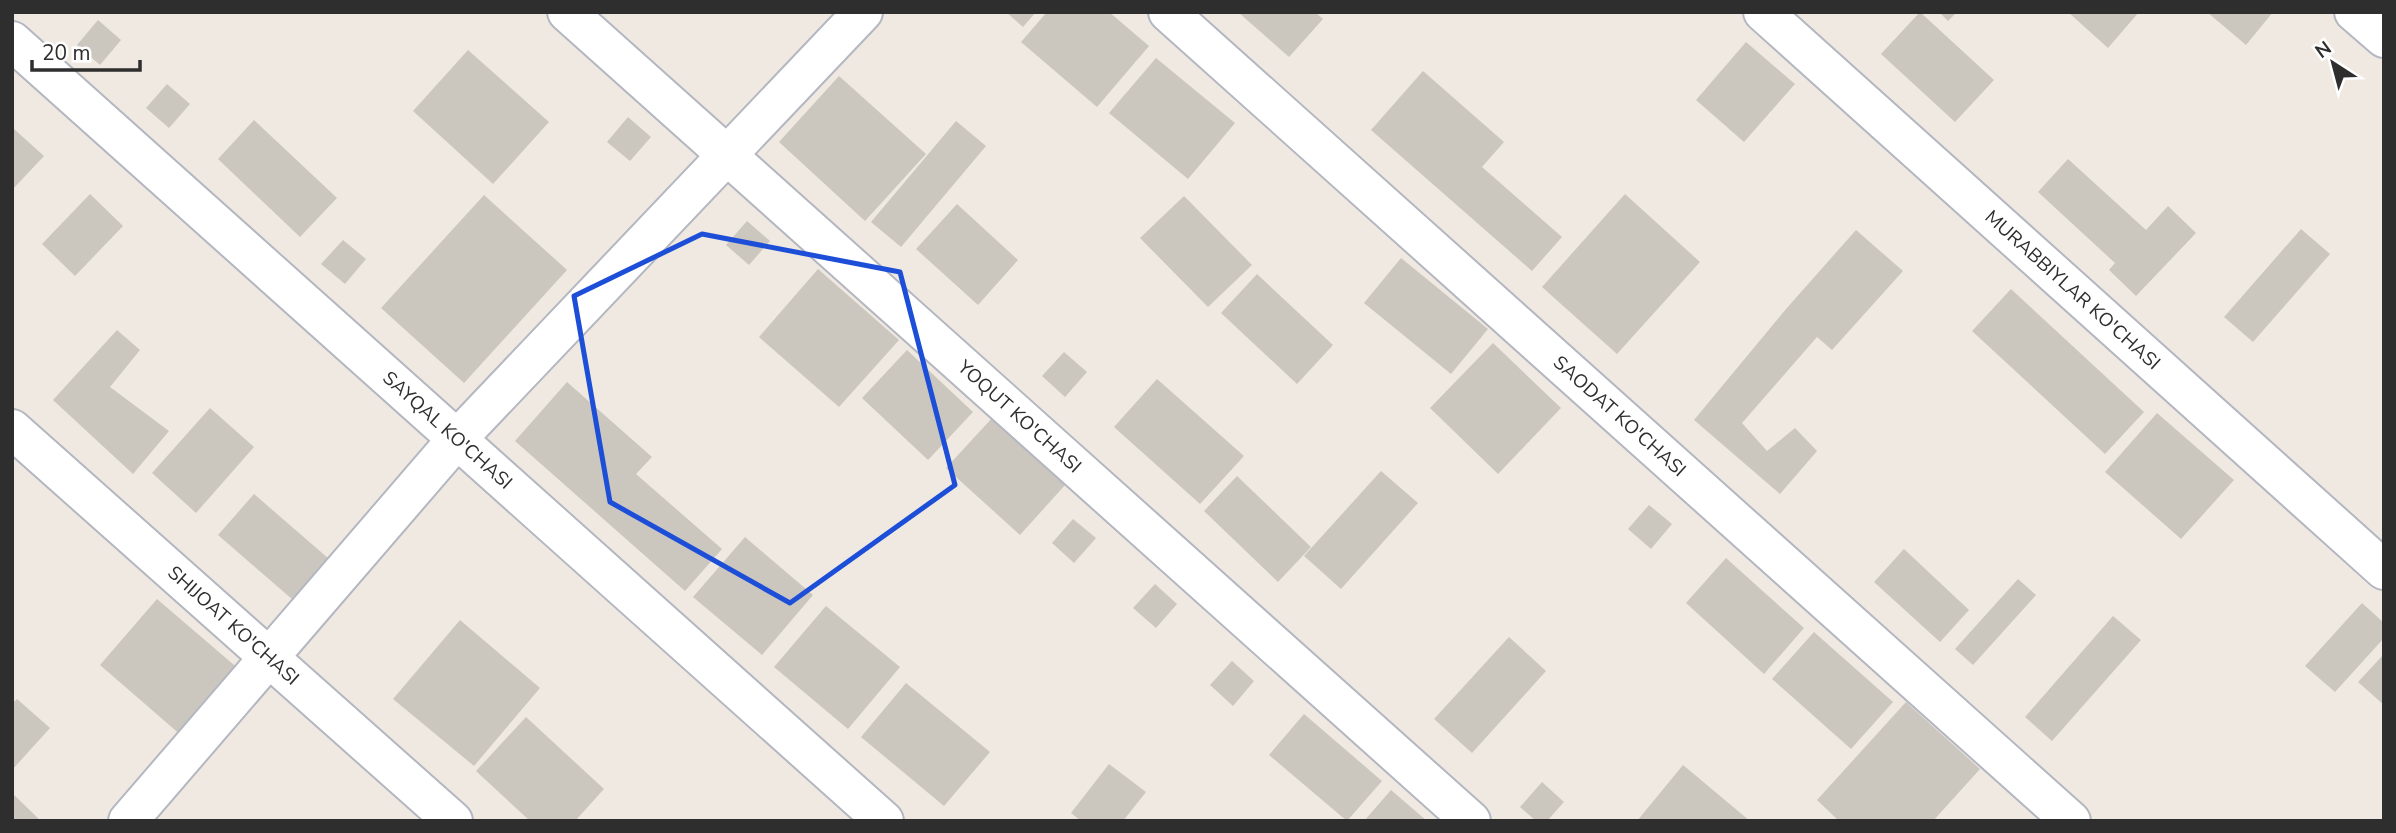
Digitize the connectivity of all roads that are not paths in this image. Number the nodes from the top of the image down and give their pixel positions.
1 (567, 12) edge
2 (863, 12) edge
3 (1168, 12) edge
4 (1763, 12) edge
5 (2354, 12) edge
6 (2384, 38) edge
7 (12, 41) edge
8 (727, 156) junction
9 (12, 429) edge
10 (457, 439) junction
11 (2384, 570) edge
12 (270, 657) junction
13 (128, 821) edge
14 (453, 821) edge
15 (884, 821) edge
16 (1471, 821) edge
17 (2071, 821) edge

1 - 8 street, YOQUT KO'CHASI
2 - 8 street
3 - 17 street, SAODAT KO'CHASI
4 - 11 street, MURABBIYLAR KO'CHASI
5 - 6 street
7 - 10 street, SAYQAL KO'CHASI
8 - 10 street
8 - 16 street, YOQUT KO'CHASI
9 - 12 street, SHIJOAT KO'CHASI
10 - 12 street
10 - 15 street, SAYQAL KO'CHASI
12 - 13 street
12 - 14 street, SHIJOAT KO'CHASI

